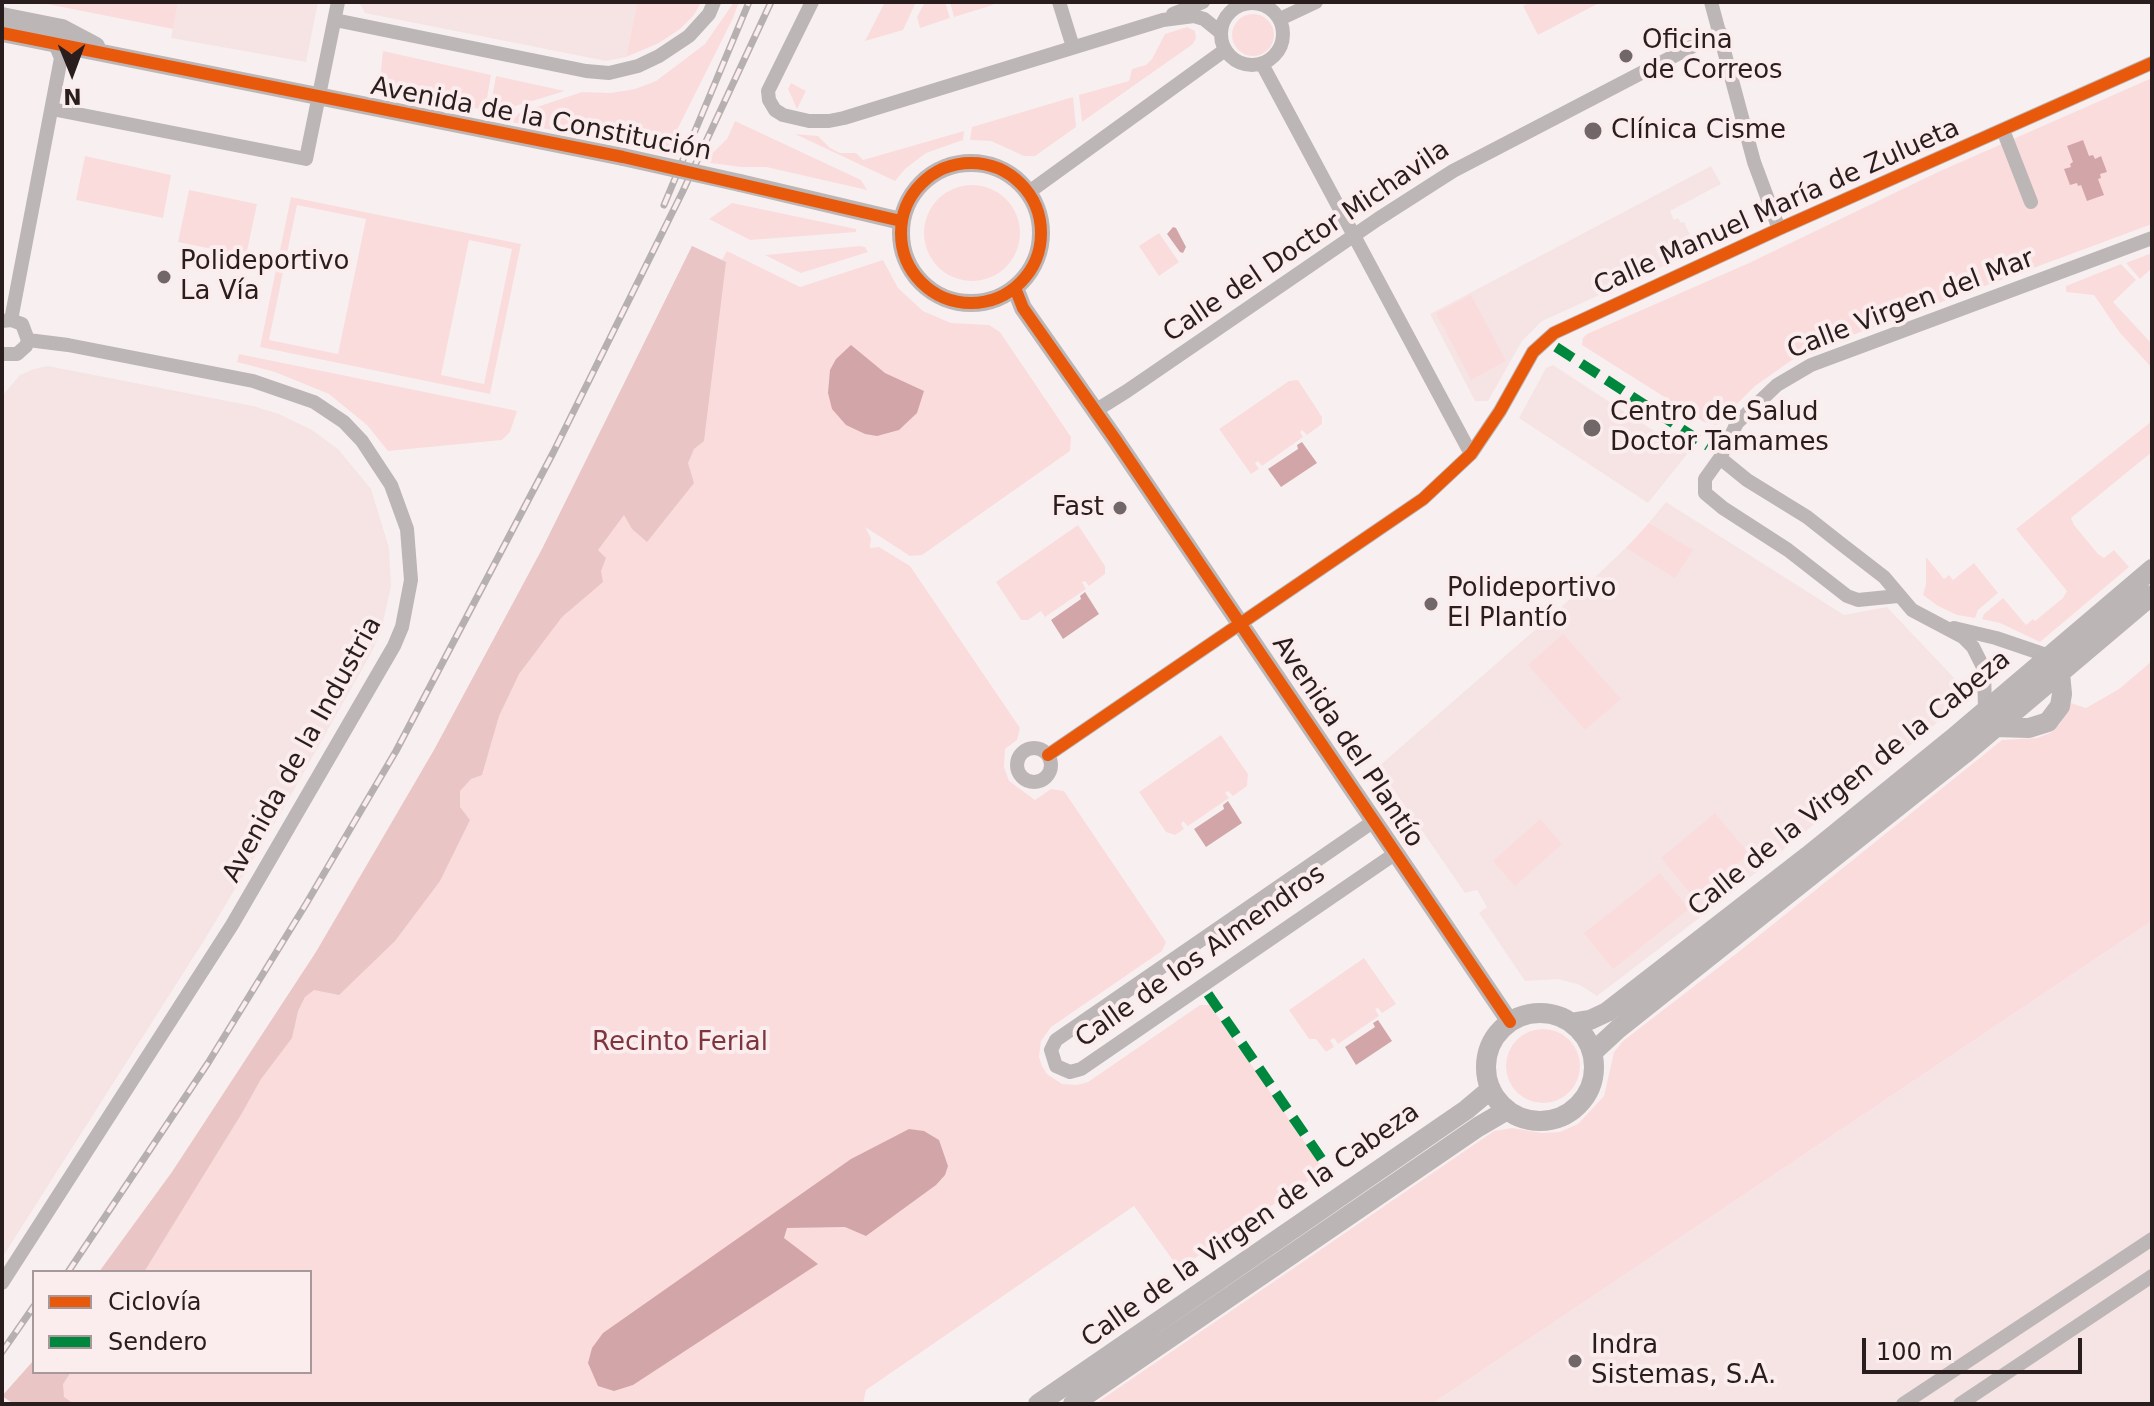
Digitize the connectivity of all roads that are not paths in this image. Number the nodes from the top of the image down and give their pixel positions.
1 (338, 2) edge
2 (714, 2) edge
3 (812, 2) edge
4 (1059, 2) edge
5 (1203, 2) edge
6 (1316, 2) edge
7 (1711, 2) edge
8 (1243, 3) edge
9 (2, 16) edge
10 (1280, 19) junction
11 (335, 20) junction
12 (1163, 20) junction
13 (1220, 32) junction
14 (1720, 32) junction
15 (2, 33) edge
16 (55, 44) junction
17 (1073, 47) junction
18 (1225, 50) junction
19 (2152, 63) edge
20 (1262, 64) junction
21 (172, 68) junction
22 (318, 97) junction
23 (52, 109) junction
24 (2003, 130) junction
25 (1029, 192) junction
26 (2031, 202) dead end
27 (901, 221) junction
28 (1779, 229) junction
29 (1354, 235) junction
30 (2152, 238) edge
31 (1015, 288) junction
32 (6, 320) edge
33 (28, 340) junction
34 (2, 354) edge
35 (1095, 411) junction
36 (1471, 454) junction
37 (1720, 458) junction
38 (1872, 569) junction
39 (2152, 569) edge
40 (2152, 595) edge
41 (1898, 596) junction
42 (1867, 599) junction
43 (1241, 624) junction
44 (1943, 626) junction
45 (2054, 664) junction
46 (1990, 719) junction
47 (1048, 755) dead end
48 (1374, 821) junction
49 (1396, 853) junction
50 (1510, 1022) junction
51 (1571, 1023) junction
52 (1592, 1053) junction
53 (1491, 1089) junction
54 (1507, 1110) junction
55 (2152, 1239) edge
56 (2152, 1276) edge
57 (2, 1283) edge
58 (1038, 1404) edge
59 (1073, 1404) edge
60 (1903, 1404) edge
61 (1960, 1404) edge

1 - 11 street
2 - 11 street
3 - 17 street
4 - 17 street
5 - 12 street
6 - 10 street
7 - 14 street
8 - 10 street
8 - 13 street
9 - 21 street, Avenida de la Constitución
10 - 20 street
11 - 22 street
12 - 13 street
12 - 17 street
13 - 18 street
14 - 28 street
14 - 29 street, Calle del Doctor Michavila
15 - 16 street, Avenida de la Constitución
16 - 21 street, Avenida de la Constitución
16 - 23 street
18 - 20 street
18 - 25 street
19 - 24 street, Calle Manuel María de Zulueta
20 - 29 street
21 - 22 street, Avenida de la Constitución
22 - 23 street
22 - 27 street, Avenida de la Constitución, bridge
23 - 32 street
24 - 26 street
24 - 28 street, Calle Manuel María de Zulueta
25 - 27 street
25 - 31 street
27 - 31 street
28 - 36 street, Calle Manuel María de Zulueta
29 - 35 street, Calle del Doctor Michavila
29 - 36 street
30 - 37 street, Calle Virgen del Mar
31 - 35 street, Avenida del Plantío
32 - 33 street
33 - 34 street
33 - 57 street, Avenida de la Industria
35 - 43 street, Avenida del Plantío
36 - 43 street, Calle Manuel María de Zulueta
37 - 38 street
37 - 42 street, Calle Virgen del Mar
38 - 41 street
38 - 42 street
39 - 45 main road, Calle de la Virgen de la Cabeza
40 - 45 main road, Calle de la Virgen de la Cabeza
41 - 42 street, Calle Virgen del Mar
41 - 44 street
43 - 47 street, Calle Manuel María de Zulueta
43 - 48 street, Avenida del Plantío
44 - 45 street
44 - 46 street
45 - 46 main road, Calle de la Virgen de la Cabeza
45 - 46 main road
46 - 51 main road, Calle de la Virgen de la Cabeza
46 - 52 main road, Calle de la Virgen de la Cabeza
48 - 49 street, Avenida del Plantío
48 - 49 street, Calle de los Almendros
49 - 50 street, Avenida del Plantío
50 - 51 main road
50 - 53 main road
51 - 52 main road
52 - 54 main road
53 - 54 main road
53 - 58 main road, Calle de la Virgen de la Cabeza
54 - 59 main road, Calle de la Virgen de la Cabeza
55 - 60 street
56 - 61 street

